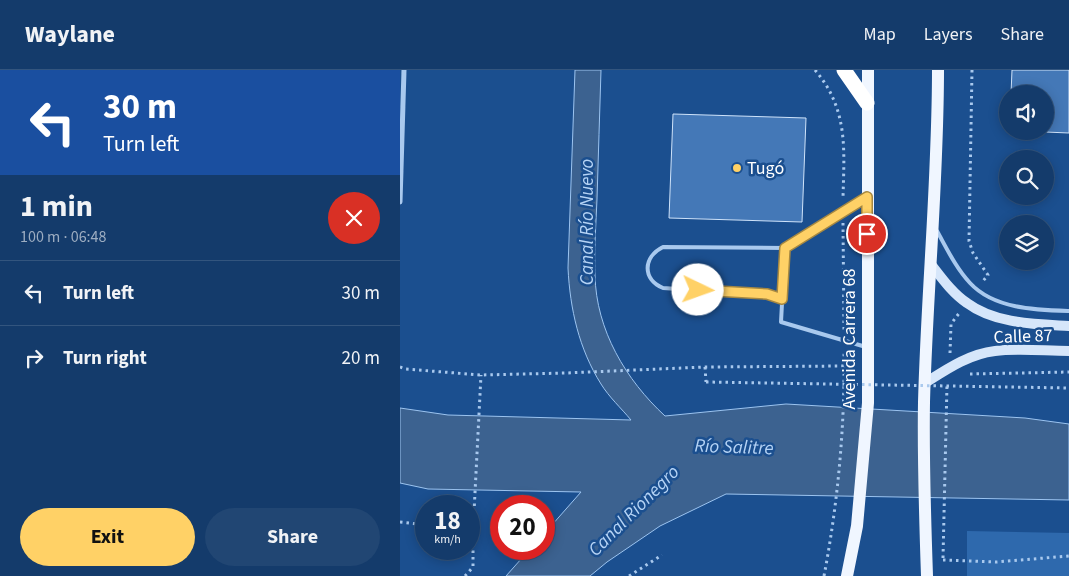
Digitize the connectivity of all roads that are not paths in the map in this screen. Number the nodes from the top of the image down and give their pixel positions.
1 (404, 70) edge
2 (844, 70) edge
3 (868, 70) edge
4 (938, 70) edge
5 (867, 103) junction
6 (867, 197) junction
7 (400, 202) edge
8 (933, 223) junction
9 (785, 248) junction
10 (930, 263) junction
11 (782, 299) junction
12 (1069, 311) edge
13 (1069, 326) edge
14 (868, 348) junction
15 (1069, 351) edge
16 (925, 383) junction
17 (847, 576) edge
18 (927, 576) edge

1 - 7 street
2 - 5 highway
3 - 5 main road, Avenida Carrera 68
4 - 8 main road
5 - 6 main road, Avenida Carrera 68
6 - 9 lane
6 - 14 main road, Avenida Carrera 68
8 - 10 main road
8 - 12 lane
9 - 11 lane
9 - 11 lane
10 - 13 street, Calle 87
10 - 16 main road
11 - 14 lane
14 - 17 main road, Avenida Carrera 68
15 - 16 street, Calle 87
16 - 18 main road

